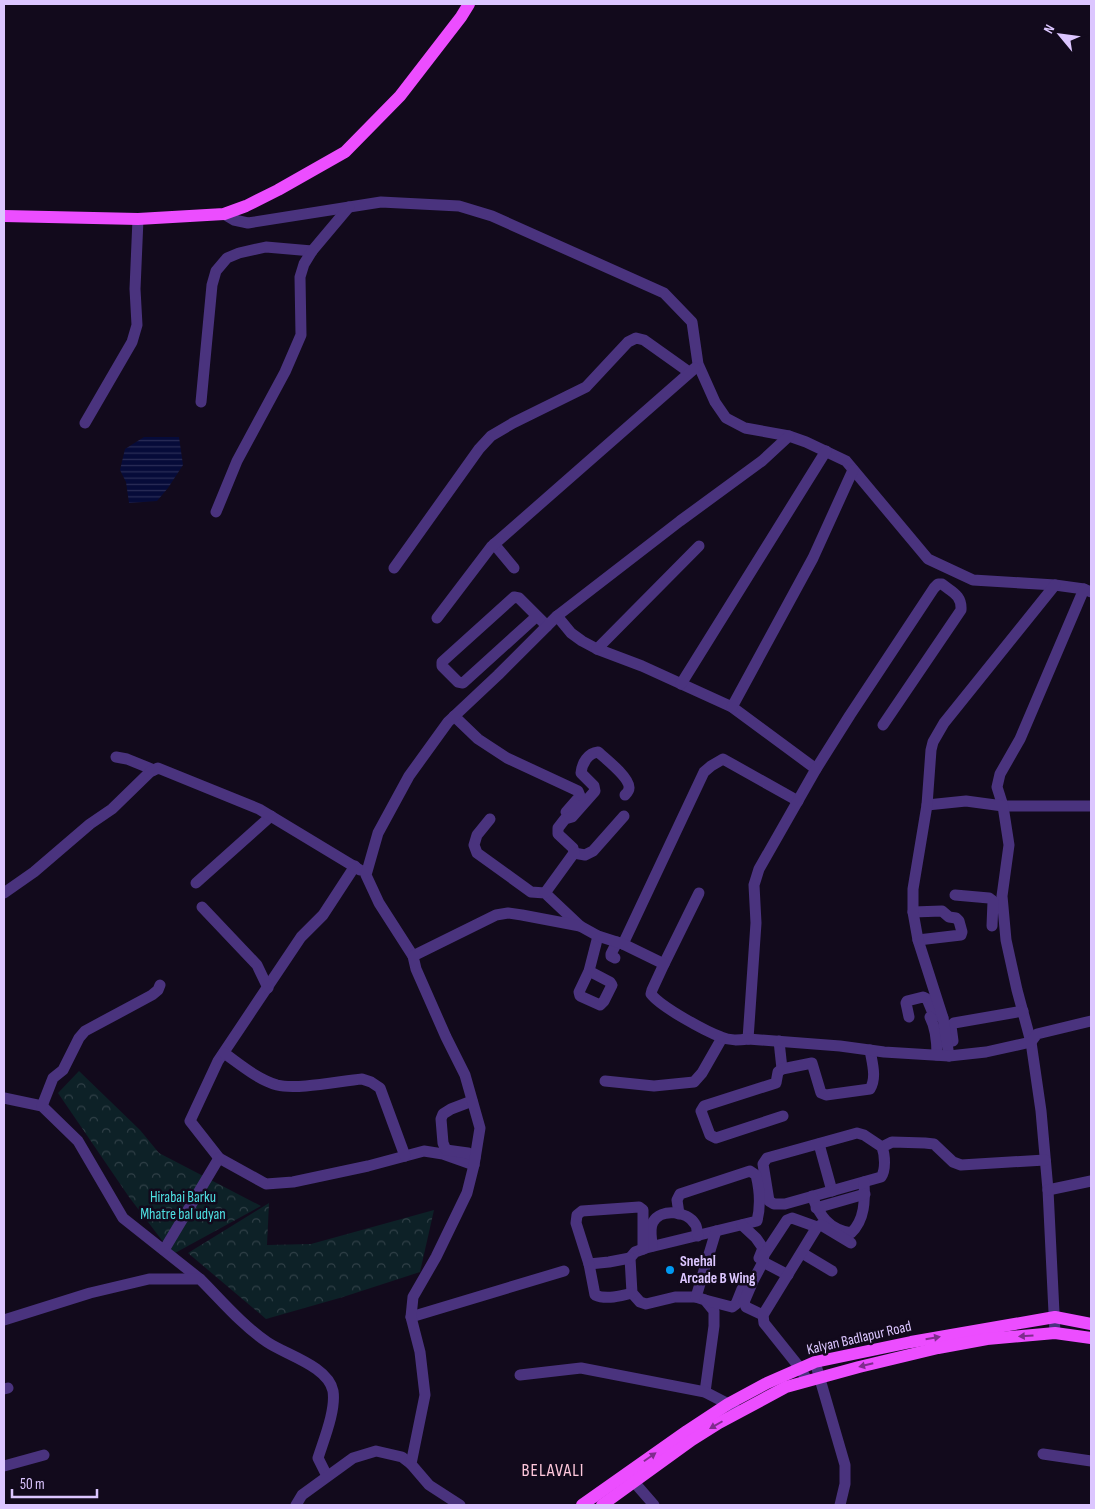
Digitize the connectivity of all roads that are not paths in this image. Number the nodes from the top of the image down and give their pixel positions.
1 (469, 4) edge
2 (349, 207) junction
3 (224, 214) junction
4 (4, 216) edge
5 (138, 219) junction
6 (312, 251) junction
7 (694, 368) junction
8 (202, 402) dead end
9 (84, 423) dead end
10 (789, 436) junction
11 (826, 451) junction
12 (853, 470) junction
13 (216, 512) dead end
14 (494, 544) junction
15 (700, 546) dead end
16 (394, 568) dead end
17 (514, 568) dead end
18 (1055, 585) junction
19 (1088, 591) edge
20 (537, 616) junction
21 (557, 616) junction
22 (437, 618) dead end
23 (547, 626) junction
24 (596, 649) junction
25 (681, 684) junction
26 (732, 707) junction
27 (454, 716) junction
28 (883, 725) dead end
29 (116, 757) dead end
30 (816, 769) junction
31 (154, 770) junction
32 (625, 795) dead end
33 (798, 801) junction
34 (926, 805) junction
35 (1003, 806) junction
36 (1091, 806) edge
37 (271, 816) junction
38 (624, 816) dead end
39 (490, 819) dead end
40 (556, 825) dead end
41 (574, 853) junction
42 (355, 866) junction
43 (366, 875) junction
44 (196, 883) dead end
45 (698, 892) dead end
46 (4, 893) edge
47 (545, 894) junction
48 (955, 895) dead end
49 (202, 907) dead end
50 (913, 912) junction
51 (580, 926) junction
52 (1005, 926) junction
53 (598, 936) junction
54 (918, 940) junction
55 (620, 943) junction
56 (413, 956) junction
57 (616, 958) dead end
58 (664, 964) junction
59 (589, 971) dead end
60 (160, 985) dead end
61 (268, 988) junction
62 (1023, 1011) junction
63 (909, 1017) dead end
64 (930, 1017) dead end
65 (943, 1018) junction
66 (1091, 1021) edge
67 (722, 1038) junction
68 (748, 1039) junction
69 (780, 1042) junction
70 (1032, 1042) junction
71 (814, 1044) junction
72 (870, 1050) junction
73 (224, 1053) junction
74 (947, 1056) junction
75 (812, 1063) junction
76 (782, 1069) junction
77 (605, 1081) dead end
78 (4, 1098) edge
79 (472, 1101) junction
80 (42, 1106) junction
81 (783, 1116) dead end
82 (818, 1144) junction
83 (882, 1147) junction
84 (405, 1156) junction
85 (219, 1158) junction
86 (1045, 1160) junction
87 (474, 1162) junction
88 (1091, 1181) edge
89 (864, 1188) junction
90 (1048, 1190) junction
91 (832, 1191) junction
92 (812, 1196) junction
93 (816, 1208) junction
94 (679, 1214) junction
95 (742, 1225) junction
96 (817, 1227) junction
97 (716, 1231) junction
98 (698, 1236) junction
99 (851, 1243) dead end
100 (647, 1248) junction
101 (164, 1250) junction
102 (802, 1253) junction
103 (630, 1258) junction
104 (763, 1262) junction
105 (589, 1264) junction
106 (820, 1269) dead end
107 (564, 1271) dead end
108 (788, 1276) junction
109 (200, 1279) junction
110 (632, 1293) junction
111 (700, 1299) junction
112 (763, 1315) junction
113 (411, 1317) junction
114 (1055, 1317) junction
115 (4, 1320) edge
116 (1091, 1324) edge
117 (1055, 1332) junction
118 (1091, 1338) edge
119 (815, 1362) junction
120 (800, 1368) junction
121 (520, 1375) dead end
122 (813, 1379) junction
123 (705, 1392) junction
124 (728, 1404) junction
125 (742, 1411) junction
126 (690, 1435) junction
127 (1043, 1454) dead end
128 (44, 1455) dead end
129 (1091, 1461) edge
130 (411, 1464) junction
131 (4, 1466) edge
132 (327, 1476) junction
133 (622, 1476) junction
134 (634, 1482) junction
135 (296, 1505) edge
136 (460, 1505) edge
137 (583, 1505) edge
138 (602, 1505) edge
139 (654, 1505) edge
140 (840, 1505) edge

1 - 3 main road
2 - 3 street
2 - 6 street
2 - 7 street
3 - 5 main road
4 - 5 main road
5 - 9 street
6 - 8 street
6 - 13 street
7 - 10 street
7 - 14 street
7 - 16 street
10 - 11 street
10 - 21 street
11 - 12 street
11 - 25 street
12 - 18 street
12 - 26 street
14 - 17 street
14 - 22 street
15 - 24 street
18 - 19 street
18 - 34 street
19 - 35 street
20 - 20 street
20 - 23 street
21 - 23 street
21 - 24 street
23 - 27 street
24 - 25 street
25 - 26 street
26 - 30 street
27 - 40 street
27 - 43 street
28 - 30 street
29 - 31 street
30 - 33 street
31 - 37 street
31 - 46 street
32 - 41 street
33 - 55 street
33 - 68 street
34 - 35 street
34 - 50 street
35 - 36 street
35 - 52 street
37 - 42 street
37 - 44 street
38 - 41 street
39 - 47 street
41 - 47 street
42 - 43 street
42 - 61 street
43 - 56 street
45 - 58 street
47 - 51 street
48 - 52 street
49 - 61 street
50 - 54 street
50 - 54 street
51 - 53 street
51 - 56 street
52 - 62 street
53 - 55 street
53 - 59 street
54 - 65 street
55 - 57 street
55 - 58 street
56 - 79 street
58 - 67 street
60 - 80 street
61 - 73 street
62 - 70 street
62 - 74 street
63 - 65 street
64 - 74 street
65 - 74 street
66 - 70 street
67 - 68 street
67 - 77 street
68 - 69 street
69 - 71 street
69 - 76 street
70 - 74 street
70 - 86 street
71 - 72 street
71 - 75 street
72 - 74 street
72 - 75 street
73 - 84 street
73 - 85 street
75 - 76 street
76 - 81 street
78 - 80 street
79 - 87 street
79 - 87 street
80 - 101 street
82 - 83 street
82 - 91 street
82 - 92 street
83 - 86 street
83 - 89 street
84 - 85 street
84 - 87 street
85 - 101 street
86 - 90 street
87 - 113 street
88 - 90 street
89 - 91 street
89 - 93 street
89 - 93 street
90 - 114 street
91 - 92 street
92 - 93 street
94 - 95 street
94 - 98 street
94 - 100 street
95 - 97 street
95 - 111 street
96 - 99 street
96 - 102 street
96 - 104 street
97 - 98 street
97 - 111 street
98 - 100 street
100 - 103 street
100 - 105 street
101 - 109 street
102 - 106 street
102 - 108 street
103 - 105 street
103 - 110 street
104 - 108 street
104 - 112 street
105 - 110 street
107 - 113 street
108 - 112 street
109 - 115 street
109 - 132 street
110 - 111 street
111 - 123 street
112 - 120 street
113 - 130 street
114 - 116 main road, Kalyan Badlapur Road
114 - 117 street
119 -> 114 main road, Kalyan Badlapur Road
117 - 118 main road
117 -> 122 main road
119 - 120 main road, Kalyan Badlapur Road
119 - 122 street
120 - 122 street
120 - 124 main road, Kalyan Badlapur Road
121 - 123 street
122 - 125 main road
122 - 140 street
123 - 124 street
124 - 125 street
124 - 126 main road, Kalyan Badlapur Road
125 -> 126 main road
133 -> 126 main road, Kalyan Badlapur Road
126 - 134 main road
127 - 129 street
128 - 131 street
130 - 132 street
130 - 136 street
132 - 135 street
133 - 134 street
133 - 137 main road, Kalyan Badlapur Road
134 - 138 main road
134 - 139 street

